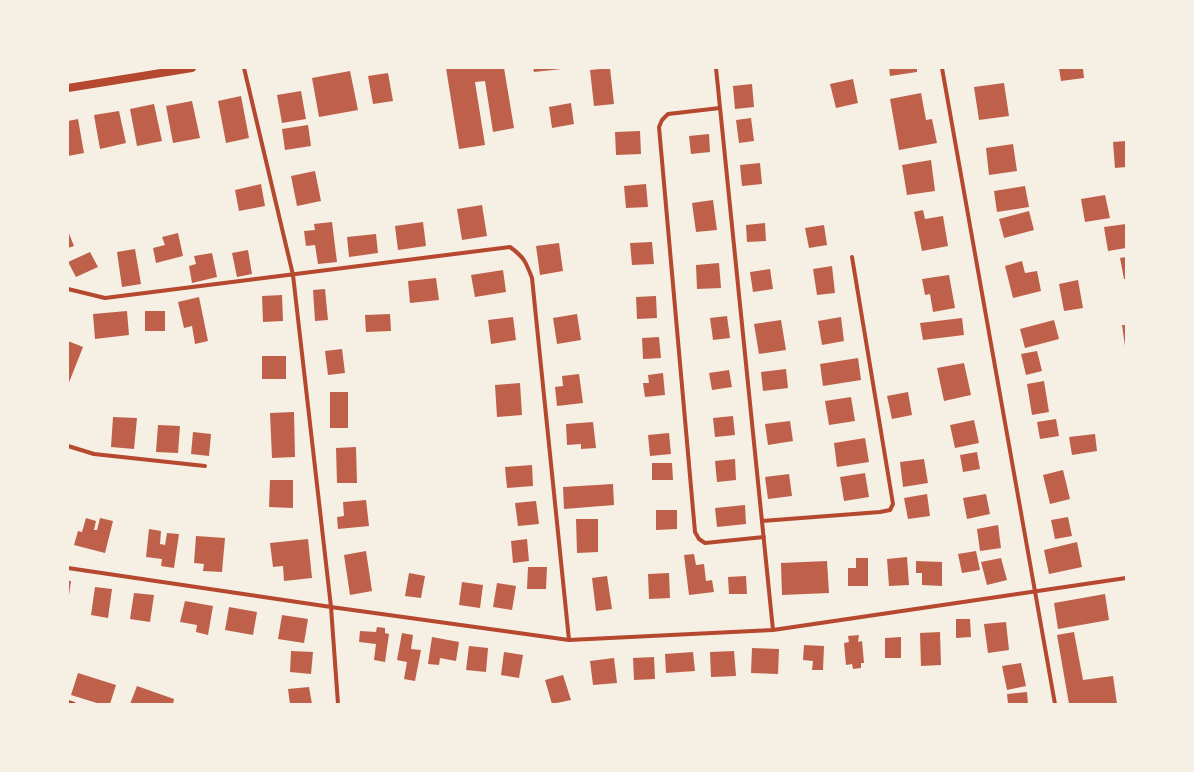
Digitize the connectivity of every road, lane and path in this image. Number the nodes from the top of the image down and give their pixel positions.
1 (192, 68) edge
2 (244, 68) edge
3 (716, 68) edge
4 (942, 68) edge
5 (68, 88) edge
6 (720, 108) junction
7 (852, 257) dead end
8 (293, 275) junction
9 (68, 289) edge
10 (68, 446) edge
11 (205, 466) dead end
12 (762, 521) junction
13 (764, 537) junction
14 (68, 568) edge
15 (1126, 578) edge
16 (1035, 590) junction
17 (331, 607) junction
18 (773, 630) junction
19 (569, 640) junction
20 (68, 702) edge
21 (74, 704) edge
22 (338, 704) edge
23 (1056, 704) edge

1 - 5 main road
2 - 8 street
3 - 6 street
4 - 16 street
6 - 12 street
6 - 13 street
7 - 12 street
8 - 9 street
8 - 17 street
8 - 19 street
10 - 11 street
12 - 13 street
13 - 18 street
14 - 17 street
15 - 16 street
16 - 18 street
16 - 23 street
17 - 19 street
17 - 22 street
18 - 19 street
20 - 21 street

